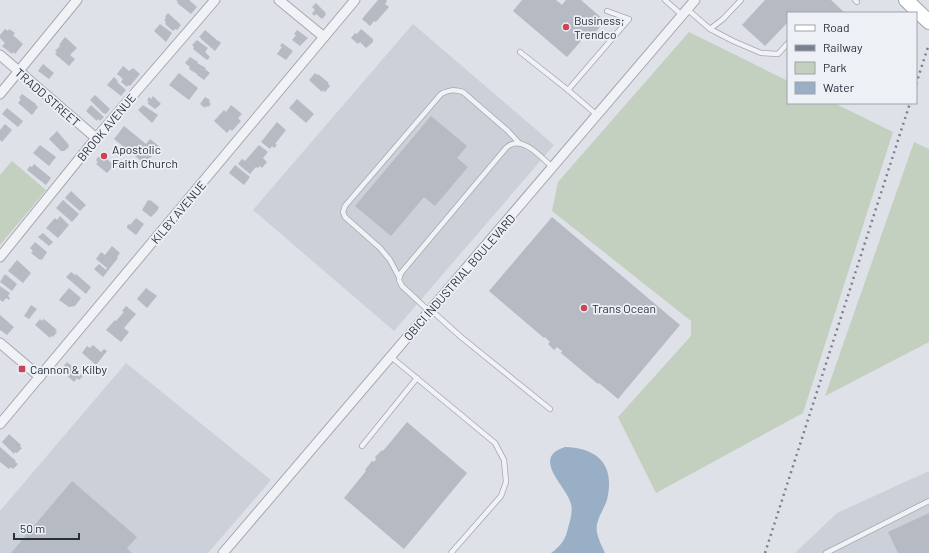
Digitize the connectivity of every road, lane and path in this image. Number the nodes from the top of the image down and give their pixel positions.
1 (77, 0) edge
2 (215, 0) edge
3 (279, 0) edge
4 (355, 0) edge
5 (665, 0) edge
6 (695, 0) edge
7 (741, 0) edge
8 (906, 0) edge
9 (607, 11) dead end
10 (684, 12) junction
11 (929, 22) edge
12 (710, 29) junction
13 (324, 37) junction
14 (787, 44) edge
15 (520, 52) dead end
16 (0, 56) edge
17 (19, 71) junction
18 (568, 90) junction
19 (0, 94) edge
20 (597, 115) junction
21 (96, 138) junction
22 (519, 143) junction
23 (552, 167) junction
24 (0, 257) edge
25 (399, 277) junction
26 (430, 310) junction
27 (0, 343) edge
28 (390, 356) junction
29 (40, 377) junction
30 (417, 378) junction
31 (550, 409) dead end
32 (0, 424) edge
33 (362, 446) dead end
34 (929, 500) edge
35 (223, 553) edge
36 (451, 553) edge
37 (826, 553) edge

1 - 17 street
2 - 21 street, BROOK AVENUE
3 - 13 street
4 - 13 street, KILBY AVENUE
5 - 10 lane
6 - 10 street, OBICI INDUSTRIAL BOULEVARD
7 - 12 lane
8 - 11 main road
9 - 18 lane
10 - 12 lane
10 - 20 street, OBICI INDUSTRIAL BOULEVARD
12 - 14 lane
13 - 29 street, KILBY AVENUE
15 - 18 lane
16 - 17 street, TRADD STREET
17 - 19 street
17 - 21 street, TRADD STREET
18 - 20 lane
20 - 23 street, OBICI INDUSTRIAL BOULEVARD
21 - 24 street, BROOK AVENUE
22 - 23 lane
22 - 25 lane
22 - 25 lane
23 - 26 street, OBICI INDUSTRIAL BOULEVARD
25 - 26 lane
26 - 28 street, OBICI INDUSTRIAL BOULEVARD
26 - 31 lane
27 - 29 street
28 - 30 lane
28 - 35 street, OBICI INDUSTRIAL BOULEVARD
29 - 32 street, KILBY AVENUE
30 - 33 lane
30 - 36 lane
34 - 37 lane

